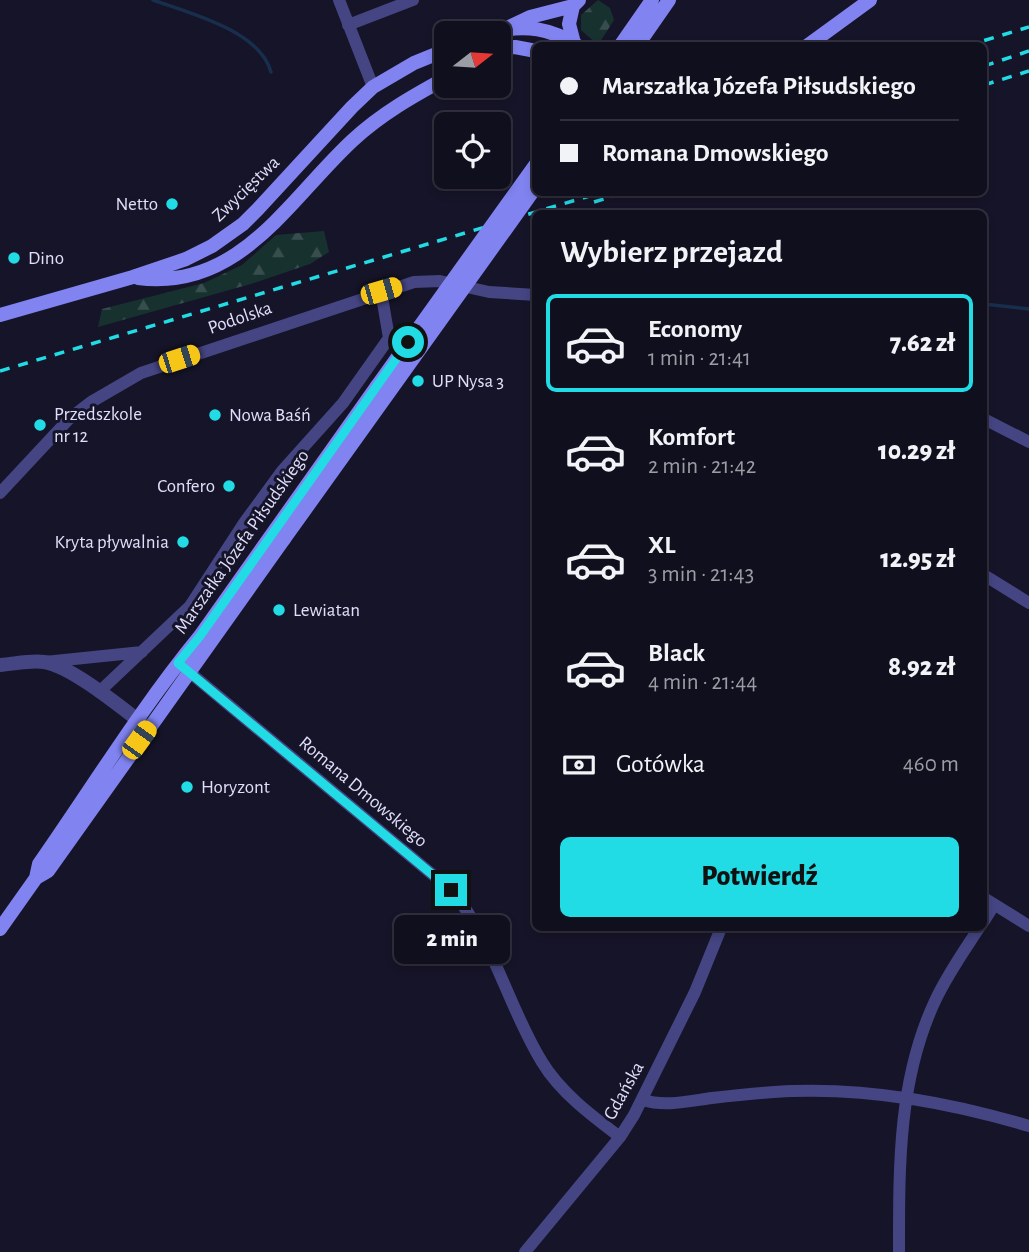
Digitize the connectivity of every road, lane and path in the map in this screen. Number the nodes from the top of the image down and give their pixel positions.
1 (339, 0) edge
2 (413, 0) edge
3 (652, 0) edge
4 (669, 0) edge
5 (870, 0) edge
6 (576, 3) edge
7 (348, 25) junction
8 (511, 26) edge
9 (511, 30) edge
10 (572, 42) edge
11 (575, 42) edge
12 (623, 42) edge
13 (640, 42) edge
14 (812, 42) edge
15 (511, 48) edge
16 (532, 50) edge
17 (434, 55) edge
18 (434, 85) edge
19 (373, 87) junction
20 (532, 170) edge
21 (532, 192) edge
22 (134, 277) junction
23 (381, 291) junction
24 (532, 295) edge
25 (0, 315) edge
26 (987, 421) edge
27 (1029, 442) edge
28 (0, 494) edge
29 (279, 535) junction
30 (987, 577) edge
31 (1029, 603) edge
32 (142, 652) junction
33 (44, 662) junction
34 (0, 665) edge
35 (183, 667) junction
36 (99, 692) junction
37 (143, 724) junction
38 (989, 901) edge
39 (1029, 926) edge
40 (0, 929) edge
41 (720, 931) edge
42 (977, 931) edge
43 (906, 1097) junction
44 (643, 1100) junction
45 (1029, 1126) edge
46 (620, 1137) junction
47 (525, 1252) edge
48 (899, 1252) edge

1 - 7 street
2 - 7 street
3 - 12 main road
4 - 13 main road
5 - 14 main road
6 - 8 main road
6 - 11 main road
7 - 19 street
9 - 10 main road
15 - 16 main road
17 - 19 main road, Zwycięstwa
18 - 22 main road
19 - 22 main road, Zwycięstwa
20 - 29 main road, Marszałka Józefa Piłsudskiego, bridge
21 - 29 main road, Marszałka Józefa Piłsudskiego, bridge
22 - 25 main road, Zwycięstwa
23 - 24 street, Podolska
23 - 28 street, Podolska
23 - 32 street, Marszałka Józefa Piłsudskiego
26 - 27 street
29 - 35 main road, Marszałka Józefa Piłsudskiego
30 - 31 street
32 - 33 street
32 - 36 street, Marszałka Józefa Piłsudskiego
33 - 34 street
33 - 36 street
35 - 37 main road, Marszałka Józefa Piłsudskiego
35 - 46 street, Romana Dmowskiego
36 - 37 street
37 - 40 main road, Marszałka Józefa Piłsudskiego
38 - 39 street
41 - 44 street, Gdańska
42 - 43 street
43 - 44 street
43 - 45 street
43 - 48 street
44 - 46 street, Gdańska
46 - 47 street, Gdańska

